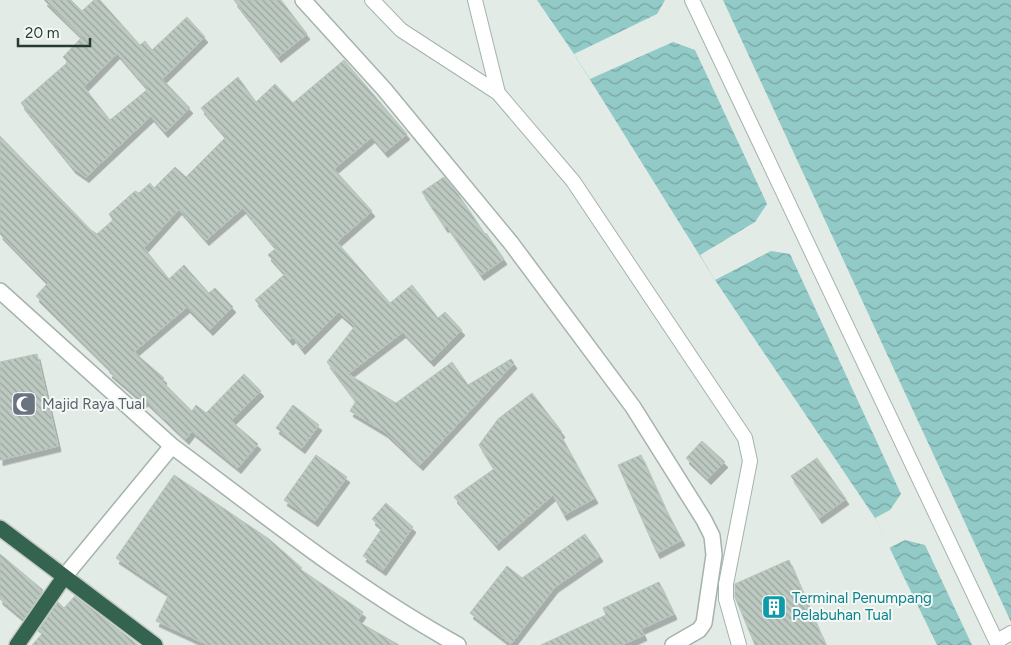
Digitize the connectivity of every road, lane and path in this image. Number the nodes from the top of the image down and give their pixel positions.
1 (303, 0) edge
2 (372, 0) edge
3 (475, 0) edge
4 (692, 0) edge
5 (498, 93) junction
6 (0, 291) edge
7 (172, 446) junction
8 (0, 528) edge
9 (64, 577) junction
10 (1011, 633) edge
11 (998, 643) edge
12 (17, 645) edge
13 (155, 645) edge
14 (458, 645) edge
15 (673, 645) edge
16 (738, 645) edge

1 - 15 street
2 - 5 lane
3 - 5 lane
4 - 11 lane
5 - 16 lane
6 - 7 street
7 - 9 street
7 - 14 street
8 - 9 highway
9 - 12 highway
9 - 13 highway
10 - 11 lane

